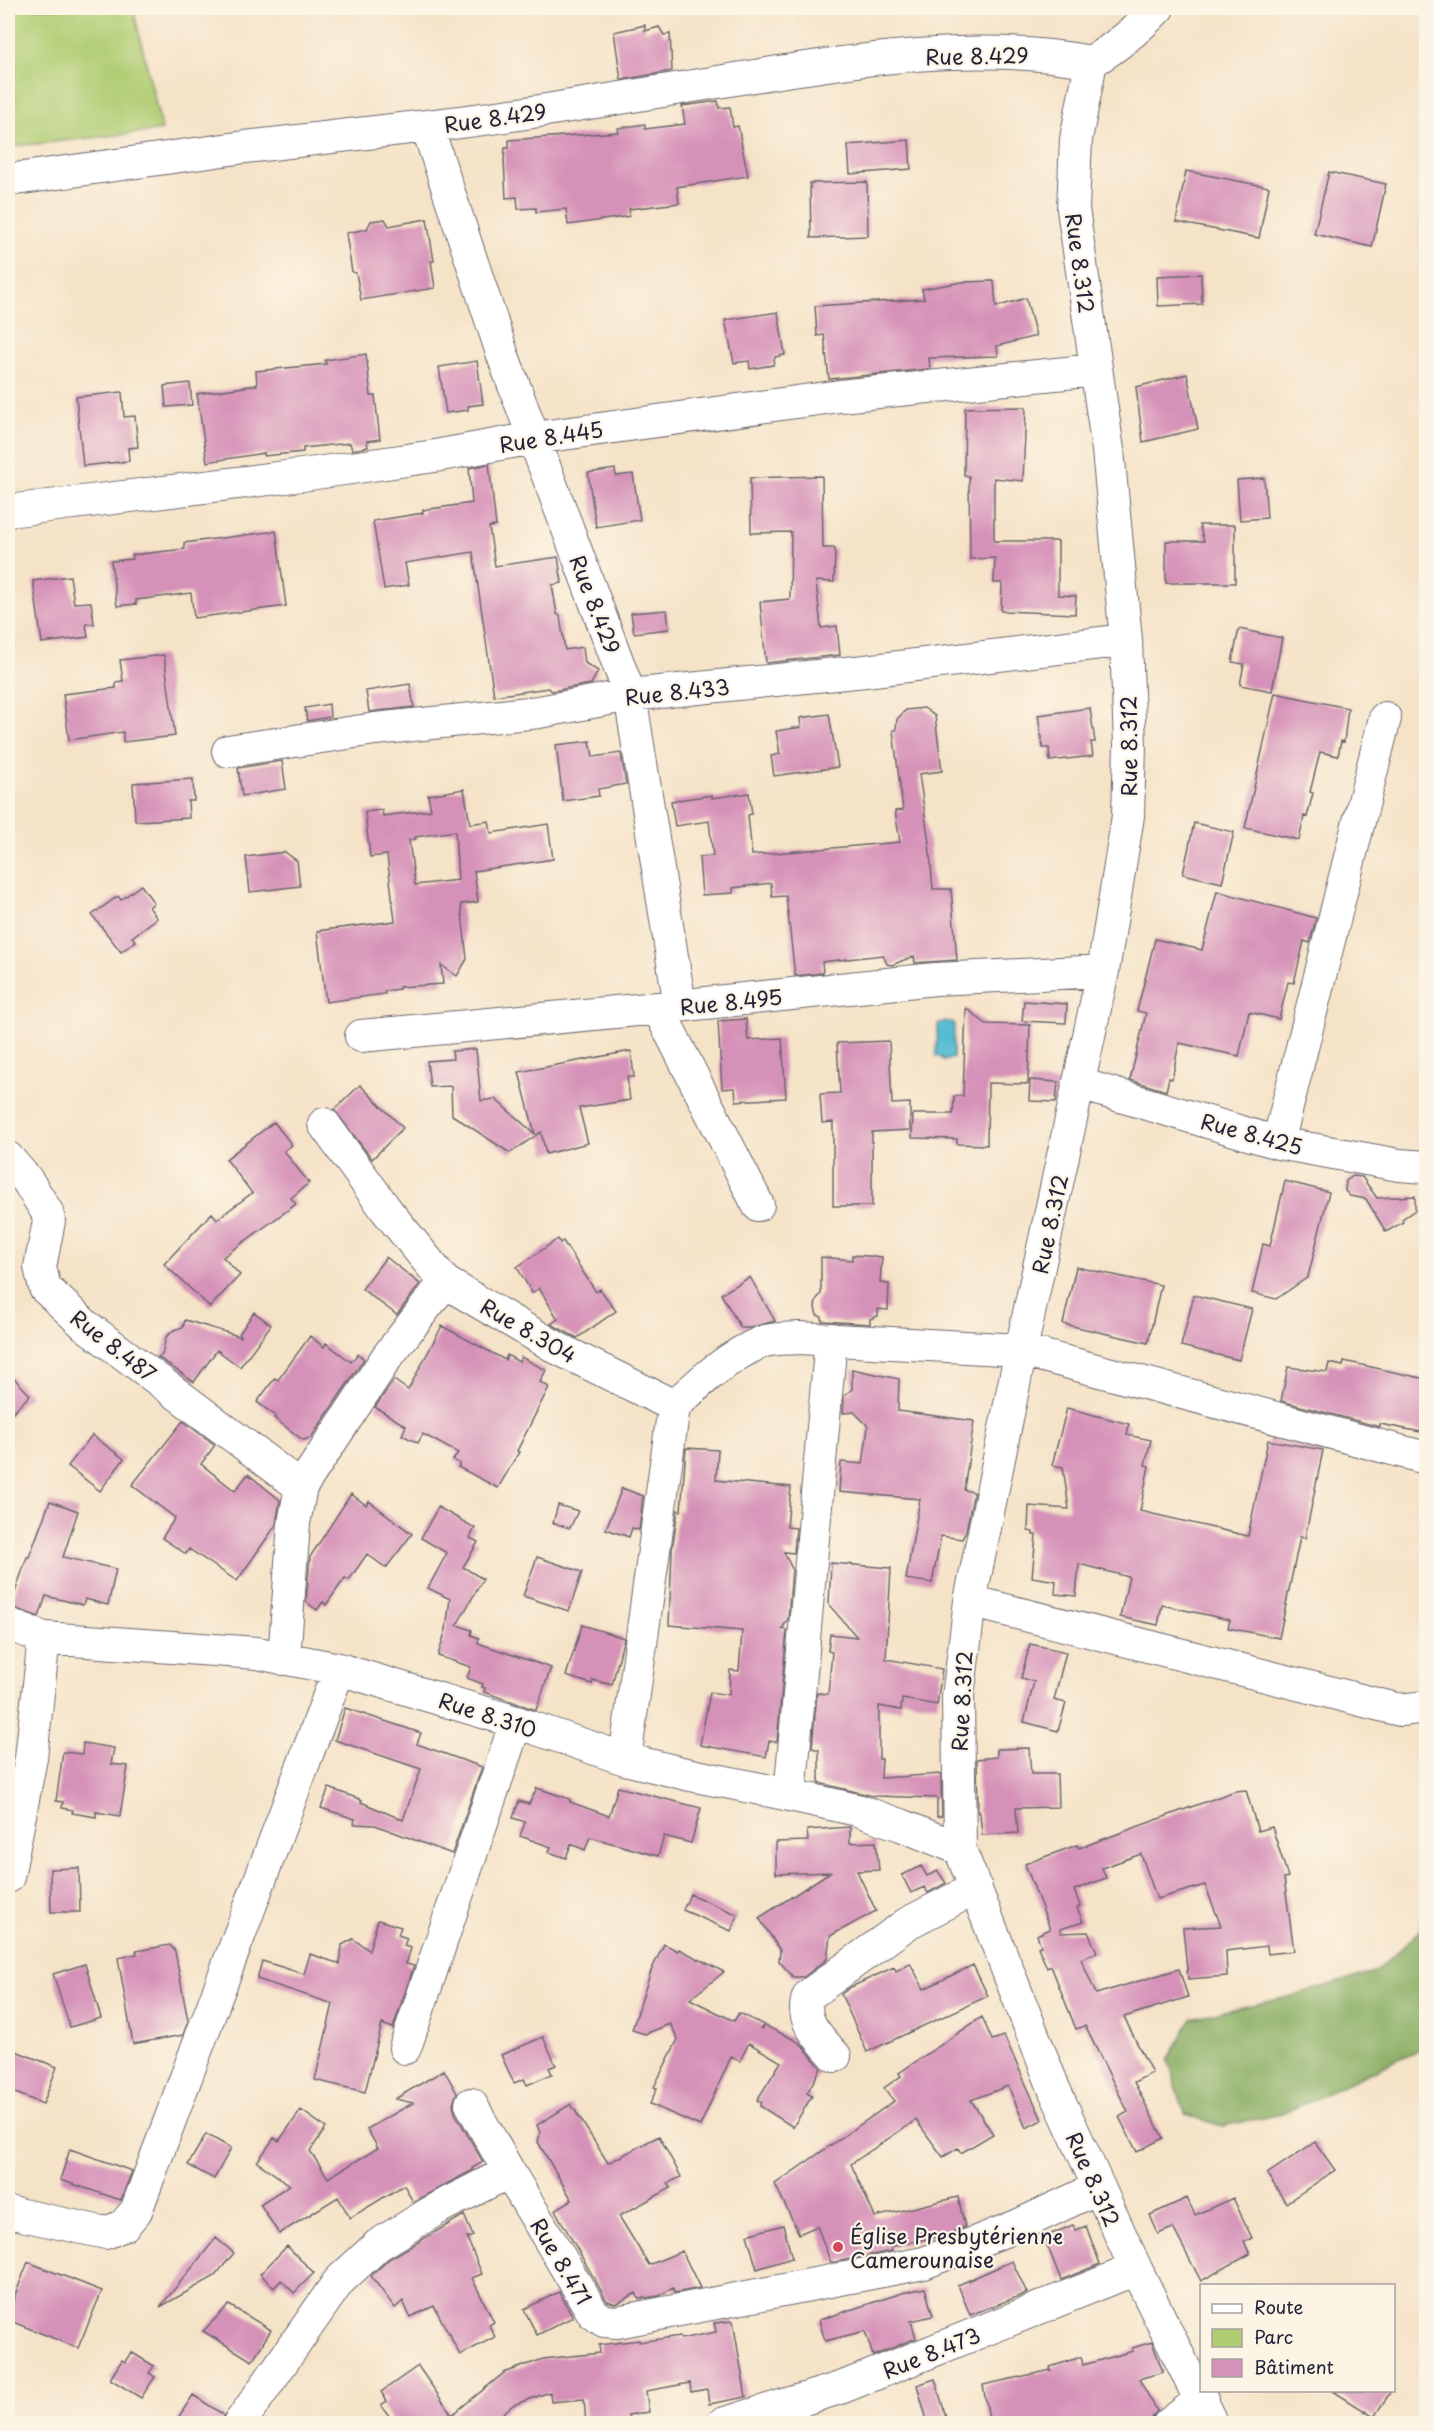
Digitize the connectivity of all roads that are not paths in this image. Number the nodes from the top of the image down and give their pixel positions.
1 (1158, 8) edge
2 (1091, 62) junction
3 (427, 126) junction
4 (8, 180) edge
5 (1095, 370) junction
6 (534, 438) junction
7 (8, 511) edge
8 (1126, 640) junction
9 (630, 695) junction
10 (1385, 718) dead end
11 (228, 751) dead end
12 (1103, 971) junction
13 (669, 1007) junction
14 (361, 1036) dead end
15 (1080, 1084) junction
16 (324, 1124) dead end
17 (1278, 1143) junction
18 (8, 1158) edge
19 (1426, 1167) edge
20 (758, 1205) dead end
21 (445, 1282) junction
22 (831, 1340) junction
23 (1021, 1350) junction
24 (674, 1406) junction
25 (1426, 1458) edge
26 (301, 1487) junction
27 (970, 1601) junction
28 (8, 1624) edge
29 (44, 1638) junction
30 (284, 1659) junction
31 (339, 1669) junction
32 (1426, 1707) edge
33 (516, 1722) junction
34 (626, 1759) junction
35 (790, 1795) junction
36 (960, 1849) junction
37 (8, 1877) edge
38 (976, 1888) junction
39 (405, 2048) dead end
40 (835, 2056) dead end
41 (471, 2104) dead end
42 (509, 2172) junction
43 (1098, 2188) junction
44 (8, 2212) edge
45 (1136, 2269) junction
46 (1207, 2411) edge
47 (239, 2424) edge
48 (722, 2424) edge
49 (1169, 2424) edge

1 - 2 street
2 - 3 street, Rue 8.429
2 - 5 street, Rue 8.312
3 - 4 street
3 - 6 street, Rue 8.429
5 - 6 street, Rue 8.445
5 - 8 street, Rue 8.312
6 - 7 street, Rue 8.445
6 - 9 street, Rue 8.429
8 - 9 street, Rue 8.433
8 - 12 street, Rue 8.312
9 - 11 street, Rue 8.433
9 - 13 street, Rue 8.429
10 - 17 street
12 - 13 street, Rue 8.495
12 - 15 street, Rue 8.312
13 - 14 street, Rue 8.495
13 - 20 street, Rue 8.429
15 - 17 street, Rue 8.425
15 - 23 street, Rue 8.312
16 - 21 street
17 - 19 street, Rue 8.425
18 - 26 street, Rue 8.487
21 - 24 street, Rue 8.304
21 - 26 street
22 - 23 street
22 - 24 street
22 - 35 street
23 - 25 street
23 - 27 street, Rue 8.312
24 - 34 street
26 - 30 street
27 - 32 street
27 - 36 street, Rue 8.312
28 - 29 street, Rue 8.310
29 - 30 street, Rue 8.310
29 - 37 street
30 - 31 street, Rue 8.310
31 - 33 street, Rue 8.310
31 - 44 street
33 - 34 street, Rue 8.310
33 - 39 street
34 - 35 street, Rue 8.310
35 - 36 street, Rue 8.310
36 - 38 street, Rue 8.312
38 - 40 street
38 - 43 street, Rue 8.312
41 - 42 street, Rue 8.471
42 - 43 street, Rue 8.471
42 - 47 street
43 - 45 street, Rue 8.312
45 - 46 street, Rue 8.312
45 - 48 street, Rue 8.473
46 - 49 street

